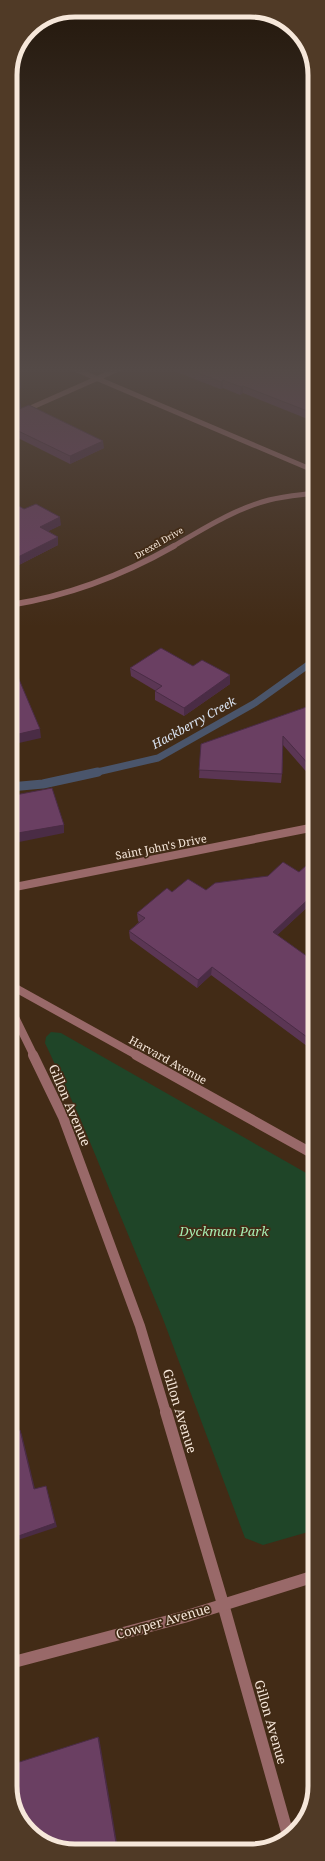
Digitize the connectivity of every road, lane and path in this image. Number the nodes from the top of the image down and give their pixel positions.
1 (275, 454) edge
2 (308, 468) edge
3 (308, 494) edge
4 (17, 603) edge
5 (308, 828) edge
6 (17, 887) edge
7 (17, 989) edge
8 (17, 1021) edge
9 (308, 1151) edge
10 (308, 1578) edge
11 (224, 1604) junction
12 (17, 1661) edge
13 (287, 1831) edge

1 - 2 street
3 - 4 street, Drexel Drive
5 - 6 street, Saint John's Drive
7 - 9 street, Harvard Avenue
8 - 11 street, Gillon Avenue
10 - 11 street, Cowper Avenue
11 - 12 street, Cowper Avenue
11 - 13 street, Gillon Avenue

